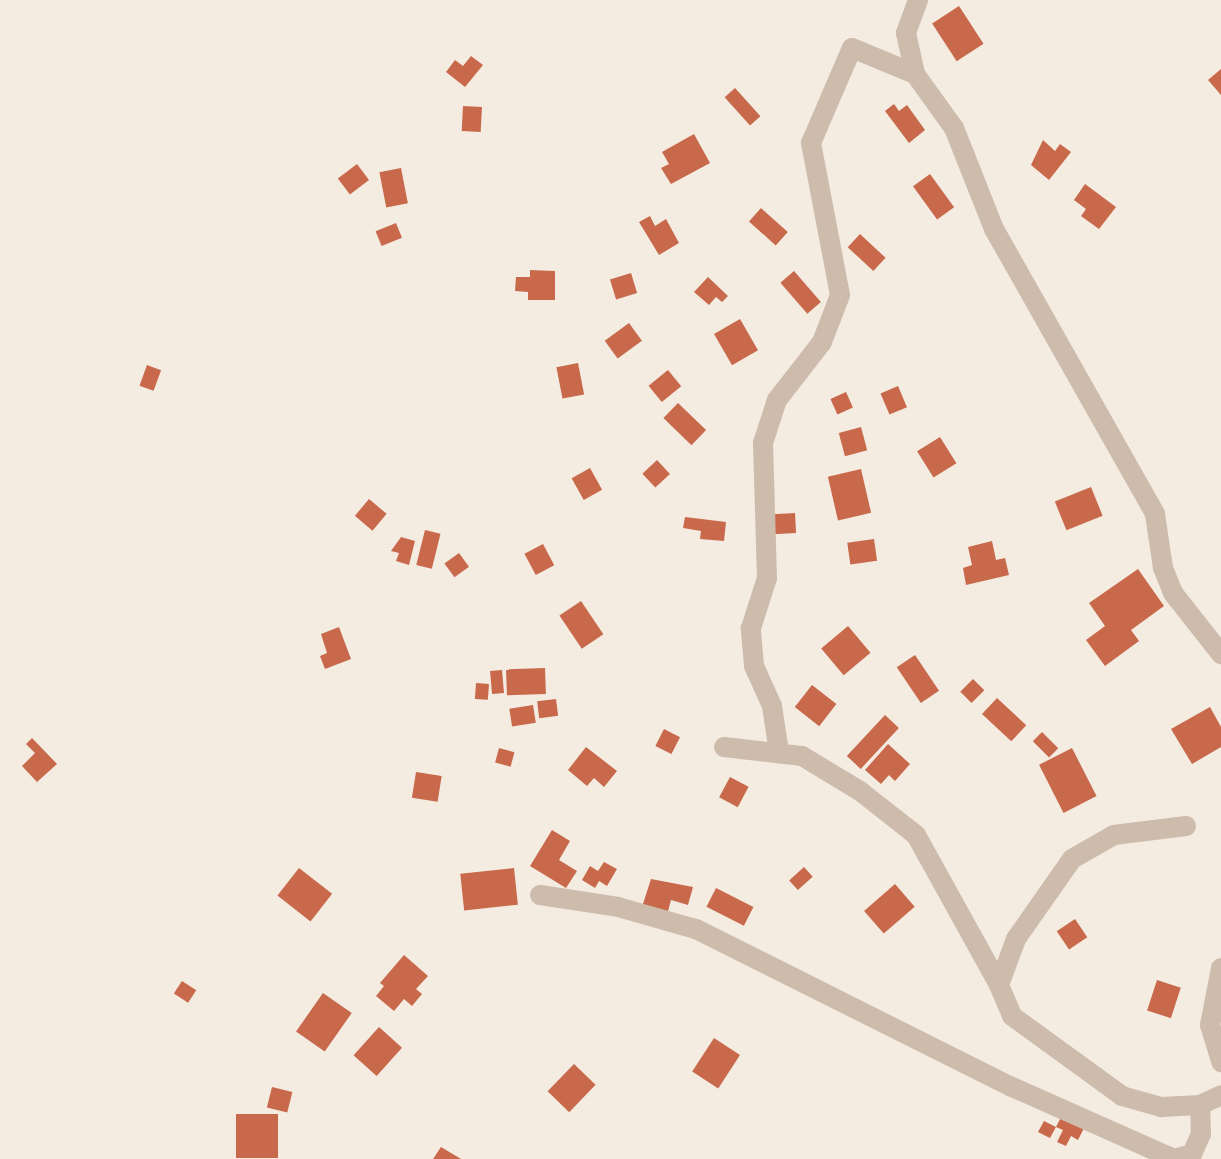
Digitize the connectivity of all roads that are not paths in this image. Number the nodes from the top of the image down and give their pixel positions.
1 (918, 0) edge
2 (915, 74) junction
3 (1221, 654) edge
4 (724, 747) dead end
5 (779, 752) junction
6 (1186, 826) dead end
7 (540, 895) dead end
8 (1221, 968) edge
9 (999, 985) junction
10 (1221, 1062) edge
11 (1221, 1095) edge
12 (1200, 1105) junction

1 - 2 street
2 - 3 street
2 - 5 street
4 - 5 street
5 - 9 street
6 - 9 street
7 - 12 street
8 - 10 street
9 - 12 street
11 - 12 street

